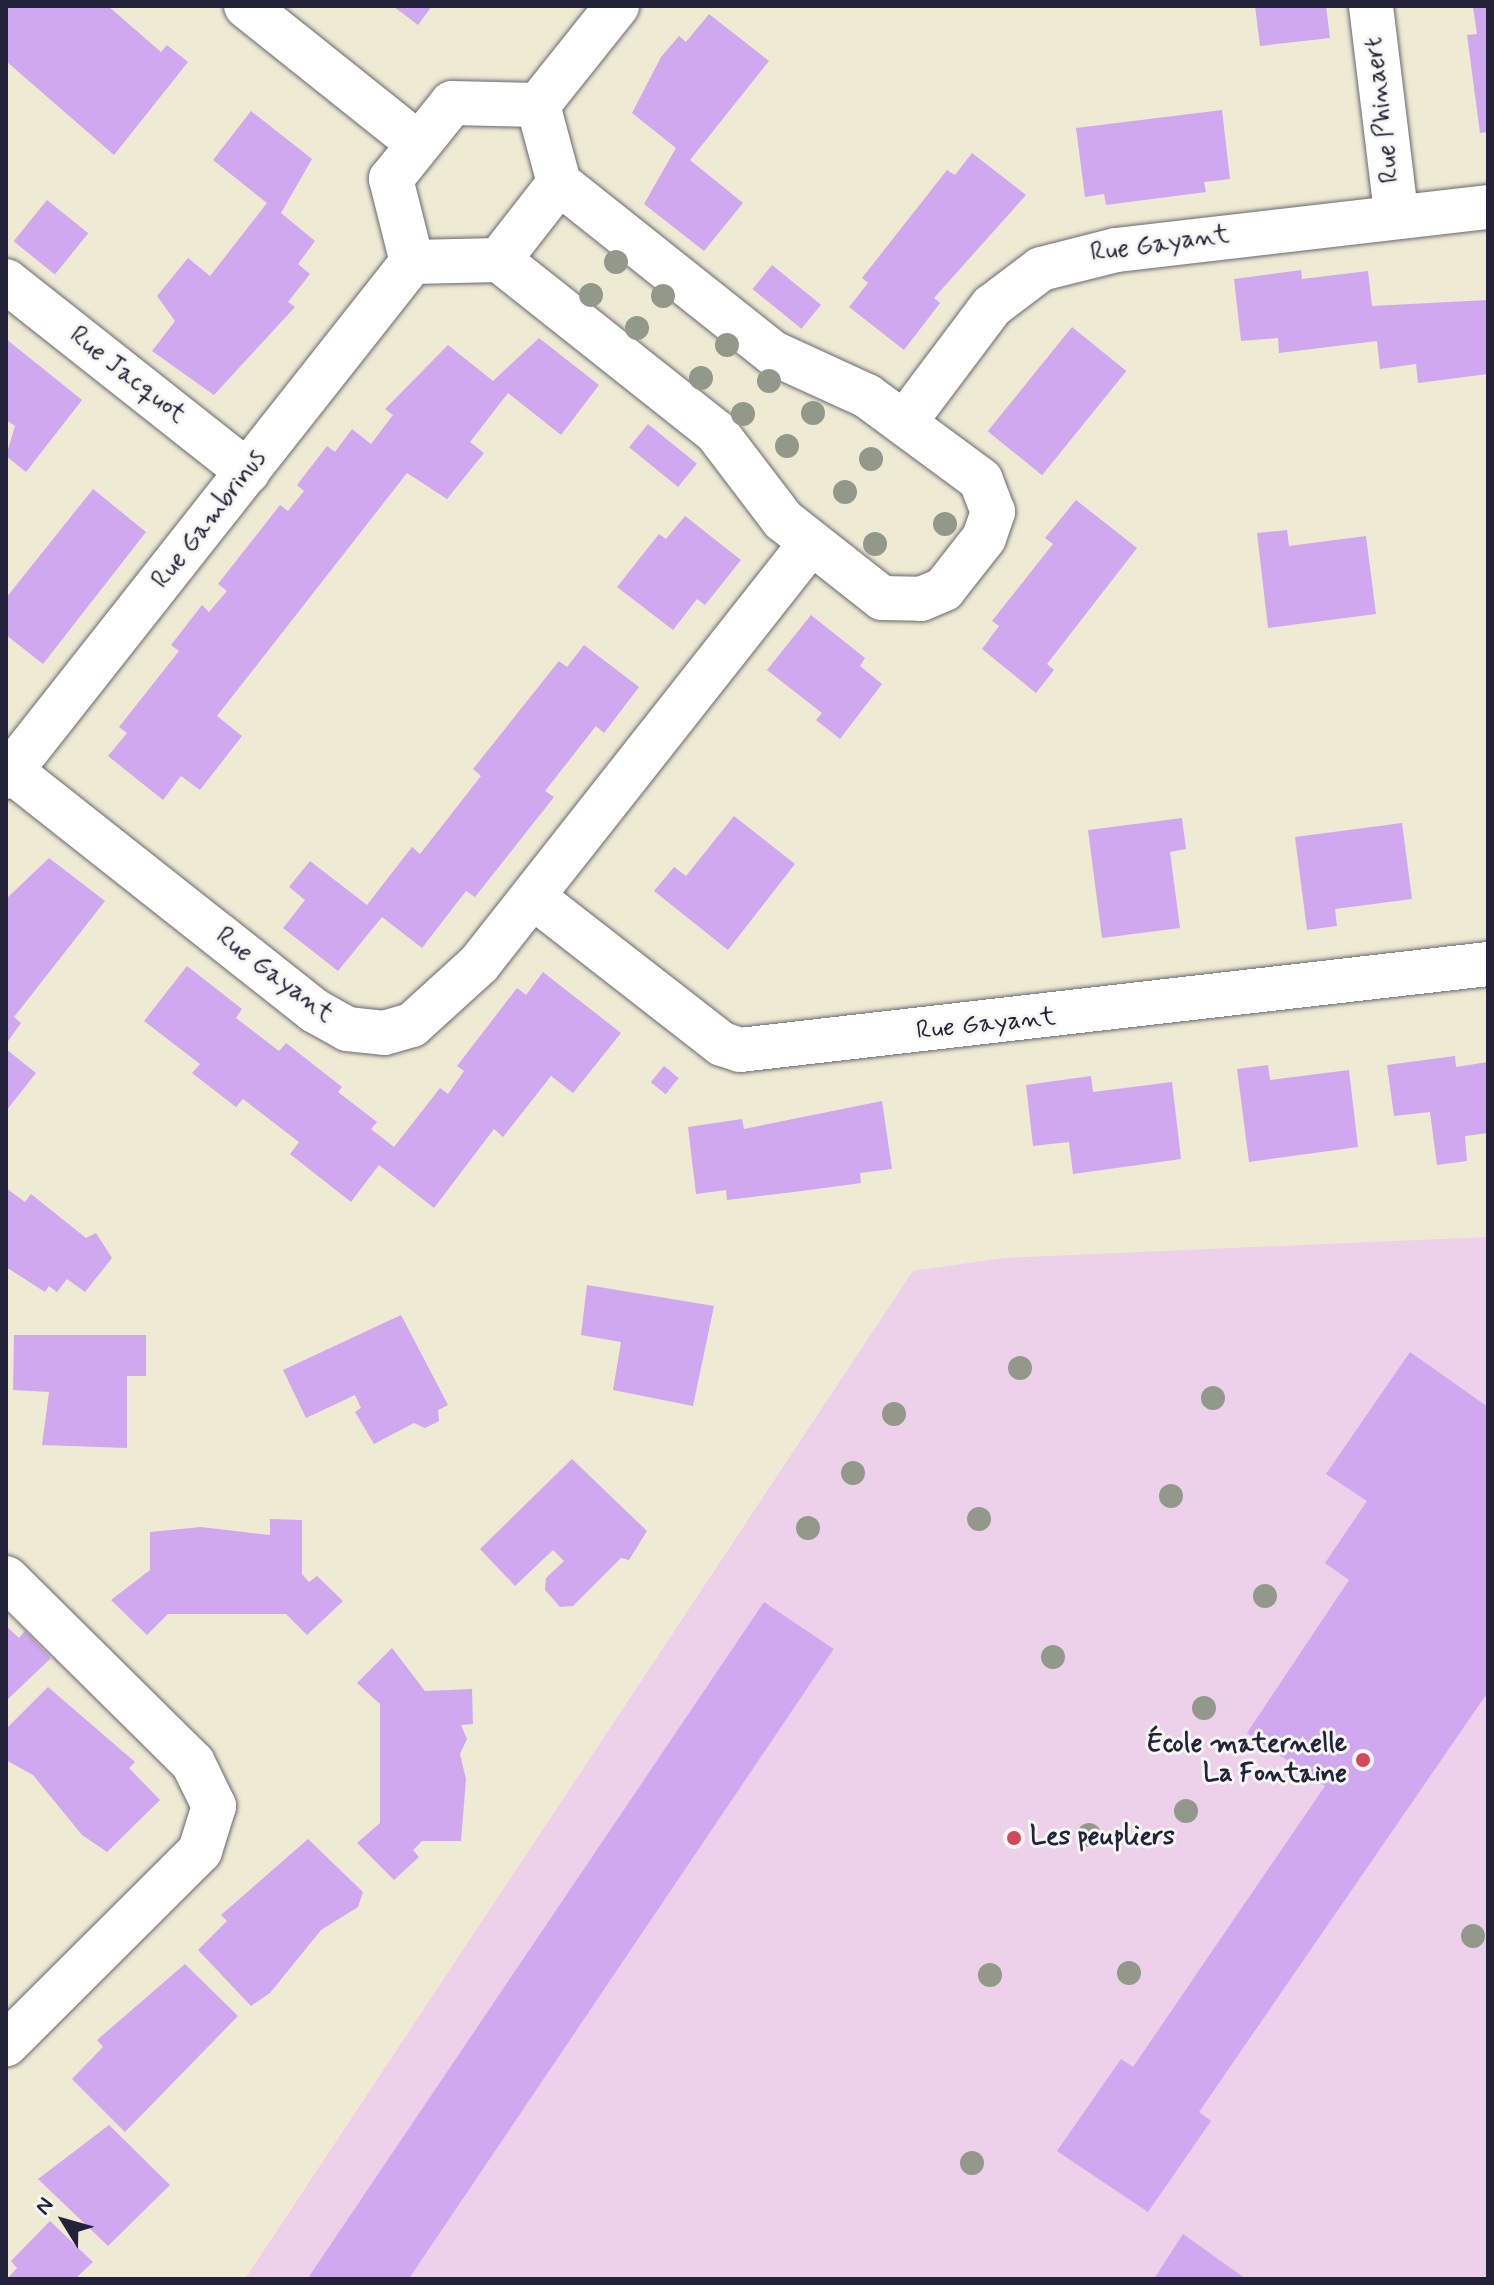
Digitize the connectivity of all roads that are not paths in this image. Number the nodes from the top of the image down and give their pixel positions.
1 (246, 6) edge
2 (617, 6) edge
3 (1371, 6) edge
4 (538, 105) junction
5 (419, 144) junction
6 (559, 183) junction
7 (1488, 207) edge
8 (1396, 213) junction
9 (499, 260) junction
10 (412, 262) junction
11 (6, 281) edge
12 (904, 423) junction
13 (248, 472) junction
14 (810, 544) junction
15 (8, 772) edge
16 (533, 897) junction
17 (1488, 964) edge
18 (6, 1578) edge
19 (6, 2044) edge

1 - 5 street
2 - 4 street
3 - 8 street, Rue Phinaert
4 - 5 street
4 - 6 street
5 - 10 street
6 - 9 street
6 - 12 street
7 - 8 street, Rue Gayant
8 - 12 street, Rue Gayant
9 - 10 street
9 - 14 street
10 - 13 street, Rue Gambrinus
11 - 13 street, Rue Jacquot
12 - 14 street
13 - 15 street, Rue Gambrinus
14 - 16 street, Rue Gayant
15 - 16 street, Rue Gayant
16 - 17 street, Rue Gayant
18 - 19 street

